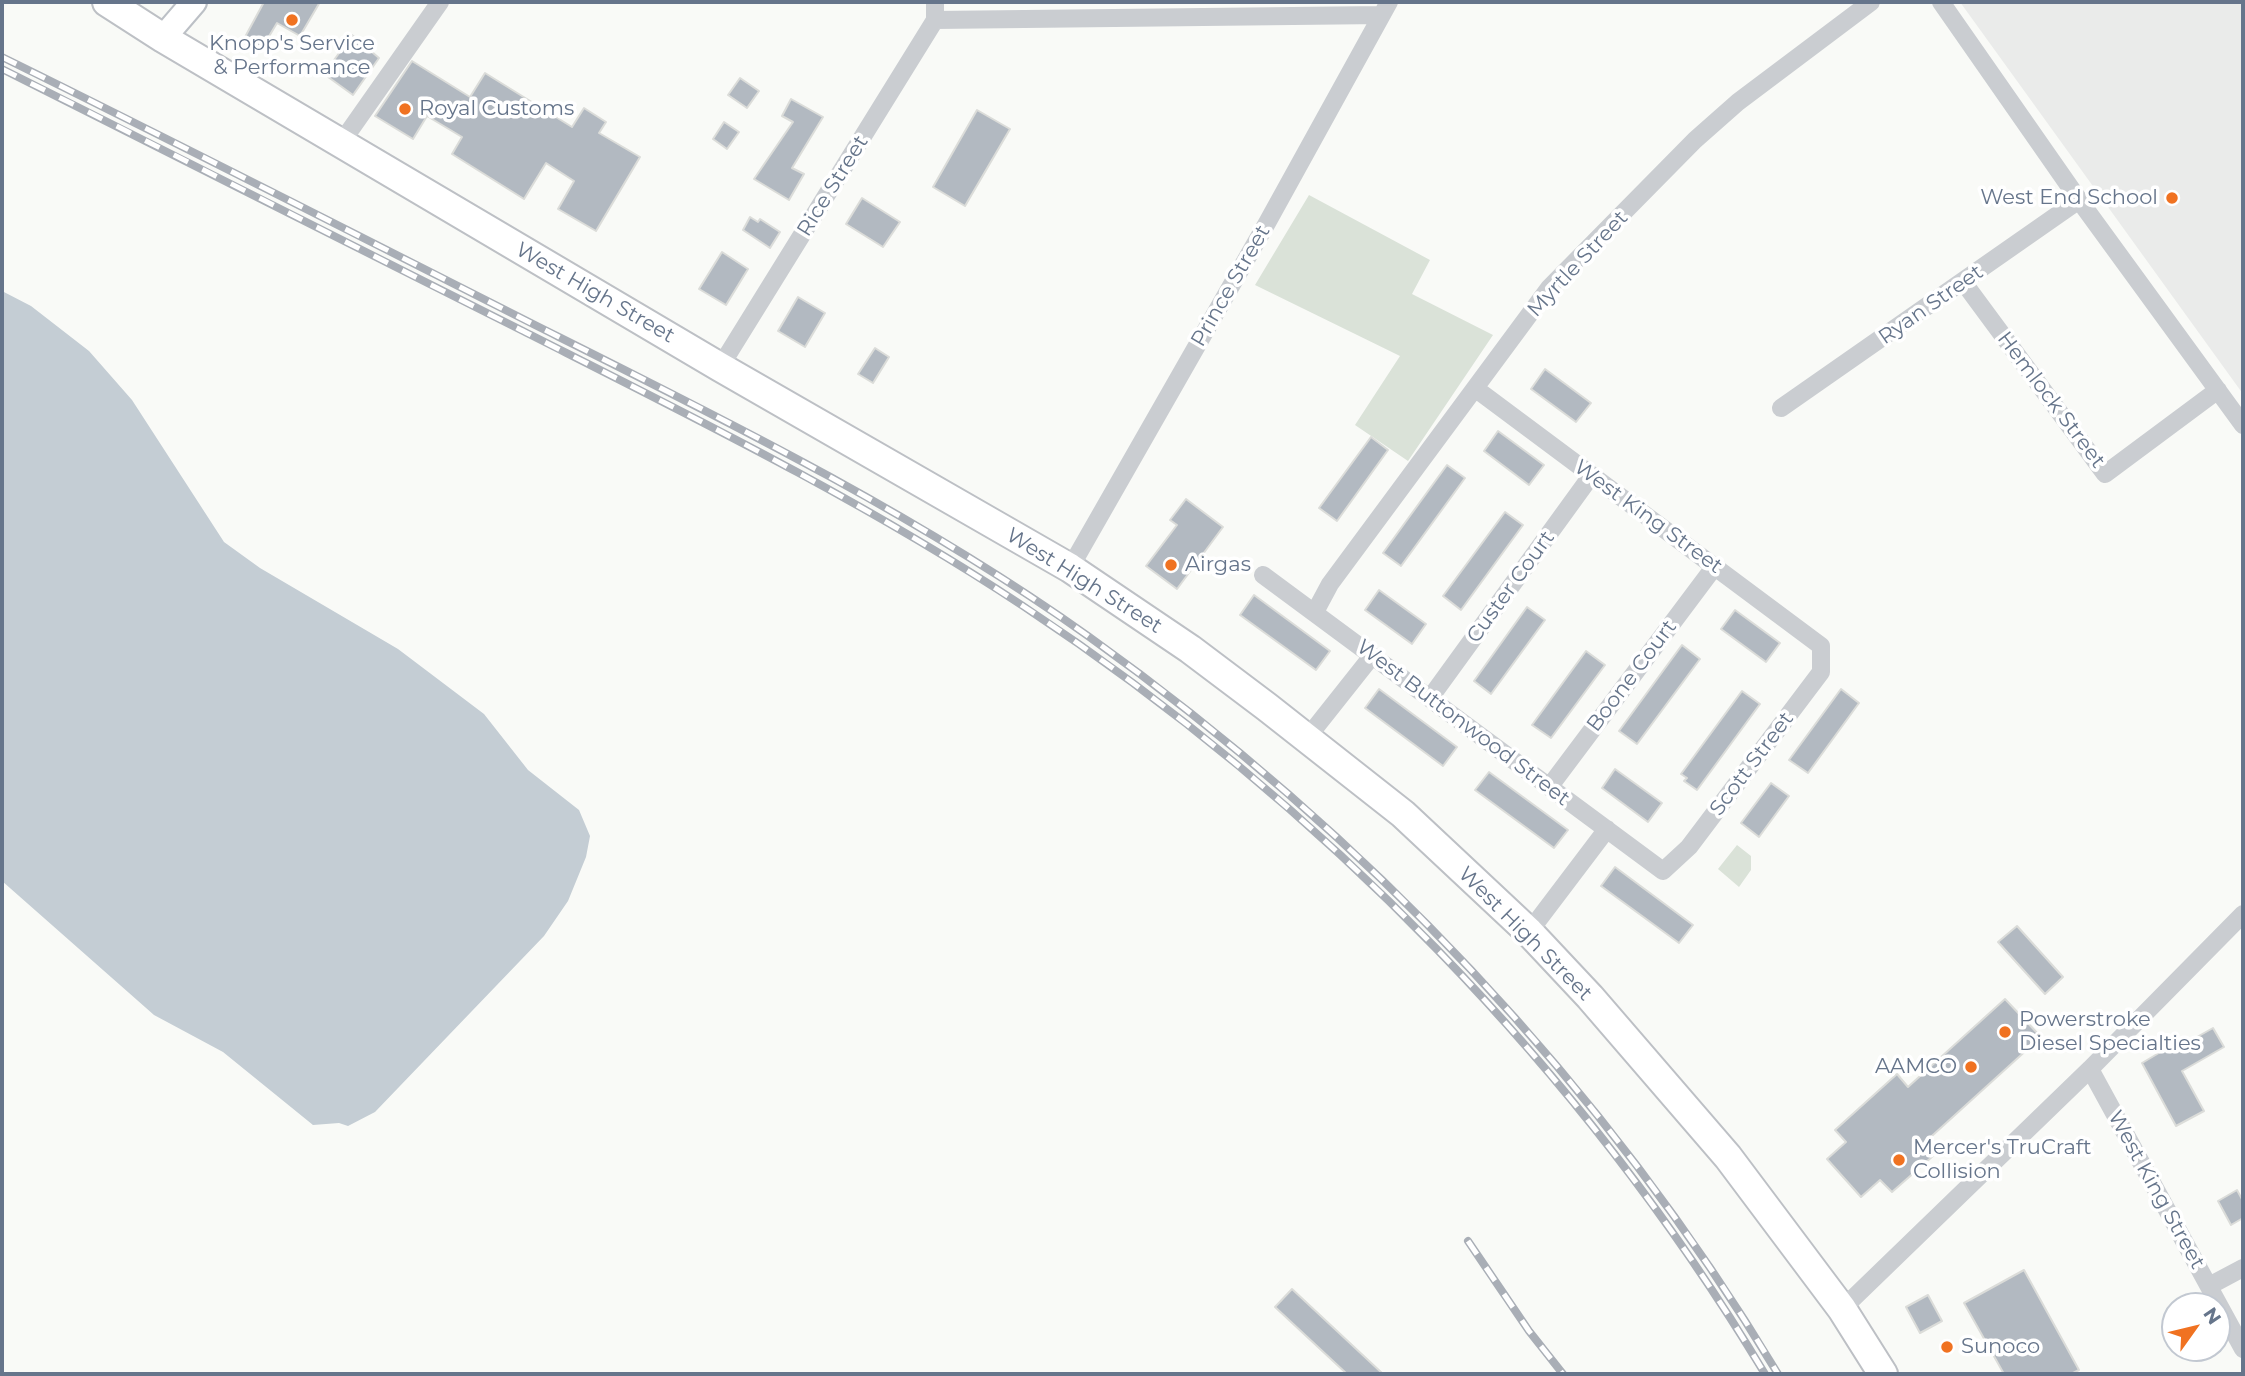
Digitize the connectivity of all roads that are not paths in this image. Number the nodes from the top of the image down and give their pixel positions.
1 (107, 2) edge
2 (194, 2) edge
3 (440, 2) edge
4 (935, 2) edge
5 (1871, 2) edge
6 (1941, 2) edge
7 (1385, 8) edge
8 (935, 20) junction
9 (163, 38) junction
10 (341, 143) junction
11 (2079, 200) junction
12 (1964, 283) junction
13 (720, 366) junction
14 (1476, 389) junction
15 (2218, 390) junction
16 (1781, 408) dead end
17 (2243, 425) edge
18 (1591, 476) junction
19 (1715, 566) junction
20 (1070, 568) junction
21 (1263, 575) dead end
22 (1315, 612) junction
23 (1821, 646) joint
24 (1372, 656) junction
25 (1430, 698) junction
26 (1307, 738) junction
27 (1550, 786) junction
28 (1607, 830) junction
29 (1663, 872) joint
30 (2243, 914) edge
31 (1529, 932) junction
32 (2090, 1069) junction
33 (2243, 1268) edge
34 (2209, 1286) junction
35 (1842, 1309) junction
36 (2243, 1349) edge
37 (1883, 1374) edge

1 - 9 main road, West High Street
2 - 9 street
3 - 10 street
4 - 8 street
5 - 14 street, Myrtle Street
6 - 11 street
7 - 8 street
7 - 20 street, Prince Street
8 - 13 street, Rice Street
9 - 10 main road, West High Street
10 - 13 main road, West High Street
11 - 12 street, Ryan Street
11 - 15 street
12 - 15 street, Hemlock Street
12 - 16 street, Ryan Street
13 - 20 main road, West High Street
14 - 18 street, West King Street
14 - 22 street, Myrtle Street
15 - 17 street
18 - 19 street, West King Street
18 - 25 street, Custer Court
19 - 23 street, West King Street
19 - 27 street, Boone Court
20 - 26 main road, West High Street
21 - 22 street, West Buttonwood Street
22 - 24 street, West Buttonwood Street
23 - 29 street, Scott Street
24 - 25 street, West Buttonwood Street
24 - 26 street
25 - 27 street, West Buttonwood Street
26 - 31 main road, West High Street
27 - 28 street, West Buttonwood Street
28 - 29 street, West Buttonwood Street
28 - 31 street
30 - 32 street
31 - 35 main road, West High Street
32 - 34 street, West King Street
32 - 35 street
33 - 34 street
34 - 36 street, West King Street
35 - 37 main road, West High Street

